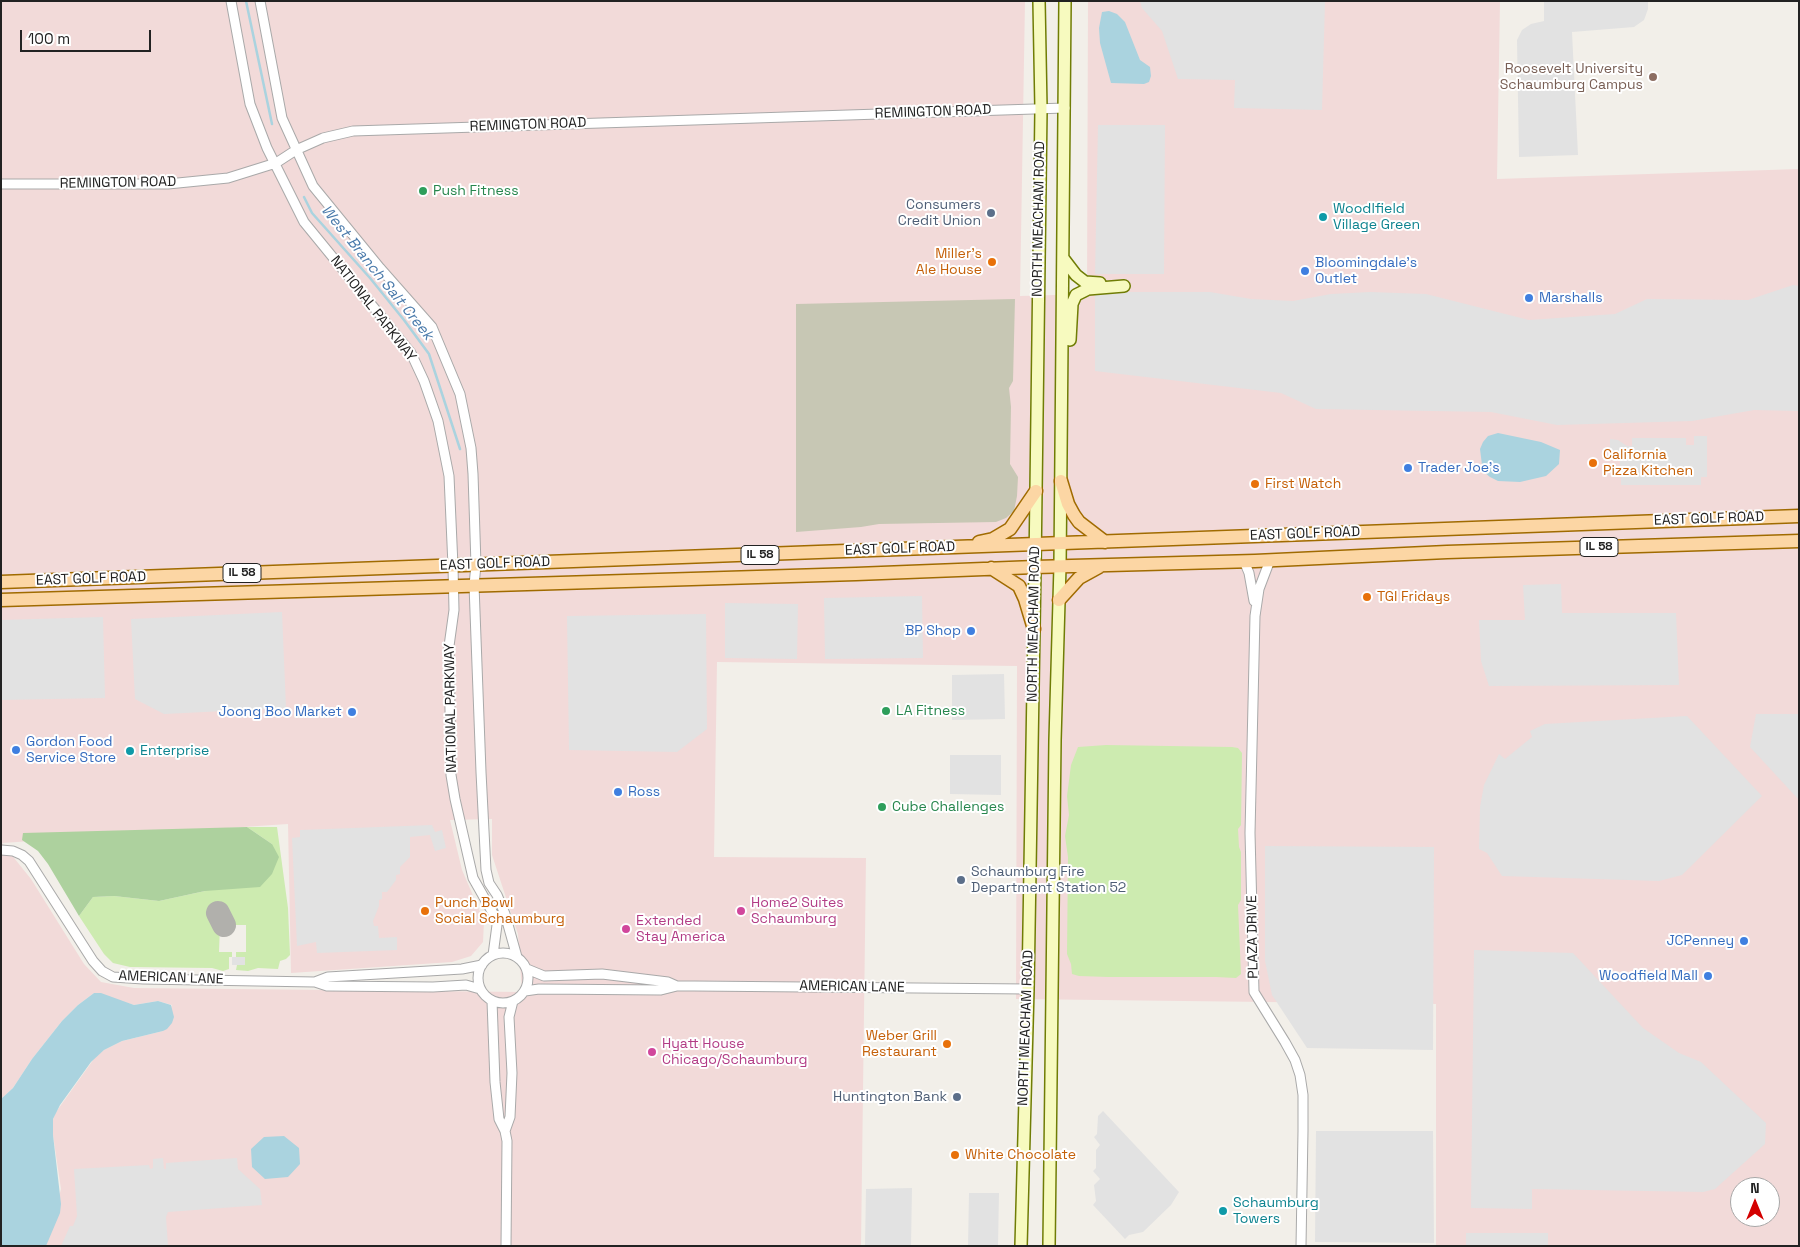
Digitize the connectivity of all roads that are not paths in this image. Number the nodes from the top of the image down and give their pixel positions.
1 (232, 1) edge
2 (260, 1) edge
3 (1040, 1) edge
4 (1065, 1) edge
5 (1065, 108) junction
6 (1041, 109) junction
7 (296, 150) junction
8 (276, 163) junction
9 (1, 184) edge
10 (1063, 258) junction
11 (1062, 398) junction
12 (1061, 481) junction
13 (1036, 491) junction
14 (1799, 516) edge
15 (1799, 541) edge
16 (1105, 542) junction
17 (1060, 544) junction
18 (1035, 545) junction
19 (955, 547) junction
20 (1270, 560) junction
21 (1244, 561) junction
22 (476, 565) junction
23 (1102, 565) junction
24 (453, 566) junction
25 (1060, 566) junction
26 (1035, 567) junction
27 (991, 568) junction
28 (1, 582) edge
29 (474, 585) junction
30 (453, 586) junction
31 (1, 600) edge
32 (1059, 600) junction
33 (1255, 616) junction
34 (1034, 629) junction
35 (1, 850) edge
36 (494, 955) junction
37 (517, 957) junction
38 (482, 965) junction
39 (527, 969) junction
40 (315, 982) junction
41 (677, 986) junction
42 (480, 989) junction
43 (1028, 989) junction
44 (525, 991) junction
45 (492, 1001) junction
46 (513, 1001) junction
47 (505, 1131) junction
48 (506, 1246) edge
49 (1021, 1246) edge
50 (1049, 1246) edge
51 (1301, 1246) edge

1 - 8 street, NATIONAL PARKWAY
2 - 7 street, NATIONAL PARKWAY
3 - 6 main road, NORTH MEACHAM ROAD
4 - 5 main road, NORTH MEACHAM ROAD
5 - 6 street, REMINGTON ROAD
5 - 10 main road, NORTH MEACHAM ROAD
6 - 7 street, REMINGTON ROAD
6 - 13 main road, NORTH MEACHAM ROAD
7 - 8 street, REMINGTON ROAD
7 - 22 street, NATIONAL PARKWAY
8 - 9 street, REMINGTON ROAD
8 - 24 street, NATIONAL PARKWAY
10 - 11 main road, NORTH MEACHAM ROAD
10 - 11 main road
11 - 12 main road, NORTH MEACHAM ROAD
12 - 16 main road
12 - 17 main road, NORTH MEACHAM ROAD
13 - 18 main road, NORTH MEACHAM ROAD
13 - 19 main road
14 - 16 main road, EAST GOLF ROAD / IL 58
15 - 20 main road, EAST GOLF ROAD / IL 58
16 - 17 main road, EAST GOLF ROAD / IL 58
17 - 18 main road, EAST GOLF ROAD / IL 58
17 - 25 main road, NORTH MEACHAM ROAD
18 - 19 main road, EAST GOLF ROAD / IL 58
18 - 26 main road, NORTH MEACHAM ROAD
19 - 22 main road, EAST GOLF ROAD / IL 58
20 - 21 main road, EAST GOLF ROAD / IL 58
20 - 33 street, PLAZA DRIVE
21 - 23 main road, EAST GOLF ROAD / IL 58
21 - 33 street, PLAZA DRIVE
22 - 24 main road, EAST GOLF ROAD / IL 58
22 - 29 street, NATIONAL PARKWAY
23 - 25 main road, EAST GOLF ROAD / IL 58
23 - 32 main road
24 - 28 main road, EAST GOLF ROAD / IL 58
24 - 30 street, NATIONAL PARKWAY
25 - 26 main road, EAST GOLF ROAD / IL 58
25 - 32 main road, NORTH MEACHAM ROAD
26 - 27 main road, EAST GOLF ROAD / IL 58
26 - 34 main road, NORTH MEACHAM ROAD
27 - 29 main road, EAST GOLF ROAD / IL 58
27 - 34 main road
29 - 30 main road, EAST GOLF ROAD / IL 58
29 - 37 street, NATIONAL PARKWAY
30 - 31 main road, EAST GOLF ROAD / IL 58
30 - 36 street, NATIONAL PARKWAY
32 - 50 main road, NORTH MEACHAM ROAD
33 - 51 street, PLAZA DRIVE
34 - 43 main road, NORTH MEACHAM ROAD
35 - 40 street, AMERICAN LANE
36 - 37 street
36 - 38 street
37 - 39 street
38 - 40 street, AMERICAN LANE
38 - 42 street
39 - 41 street, AMERICAN LANE
39 - 44 street
40 - 42 street, AMERICAN LANE
41 - 43 street, AMERICAN LANE
41 - 44 street, AMERICAN LANE
42 - 45 street
43 - 49 main road, NORTH MEACHAM ROAD
44 - 46 street
45 - 46 street
45 - 47 street
46 - 47 street
47 - 48 street

